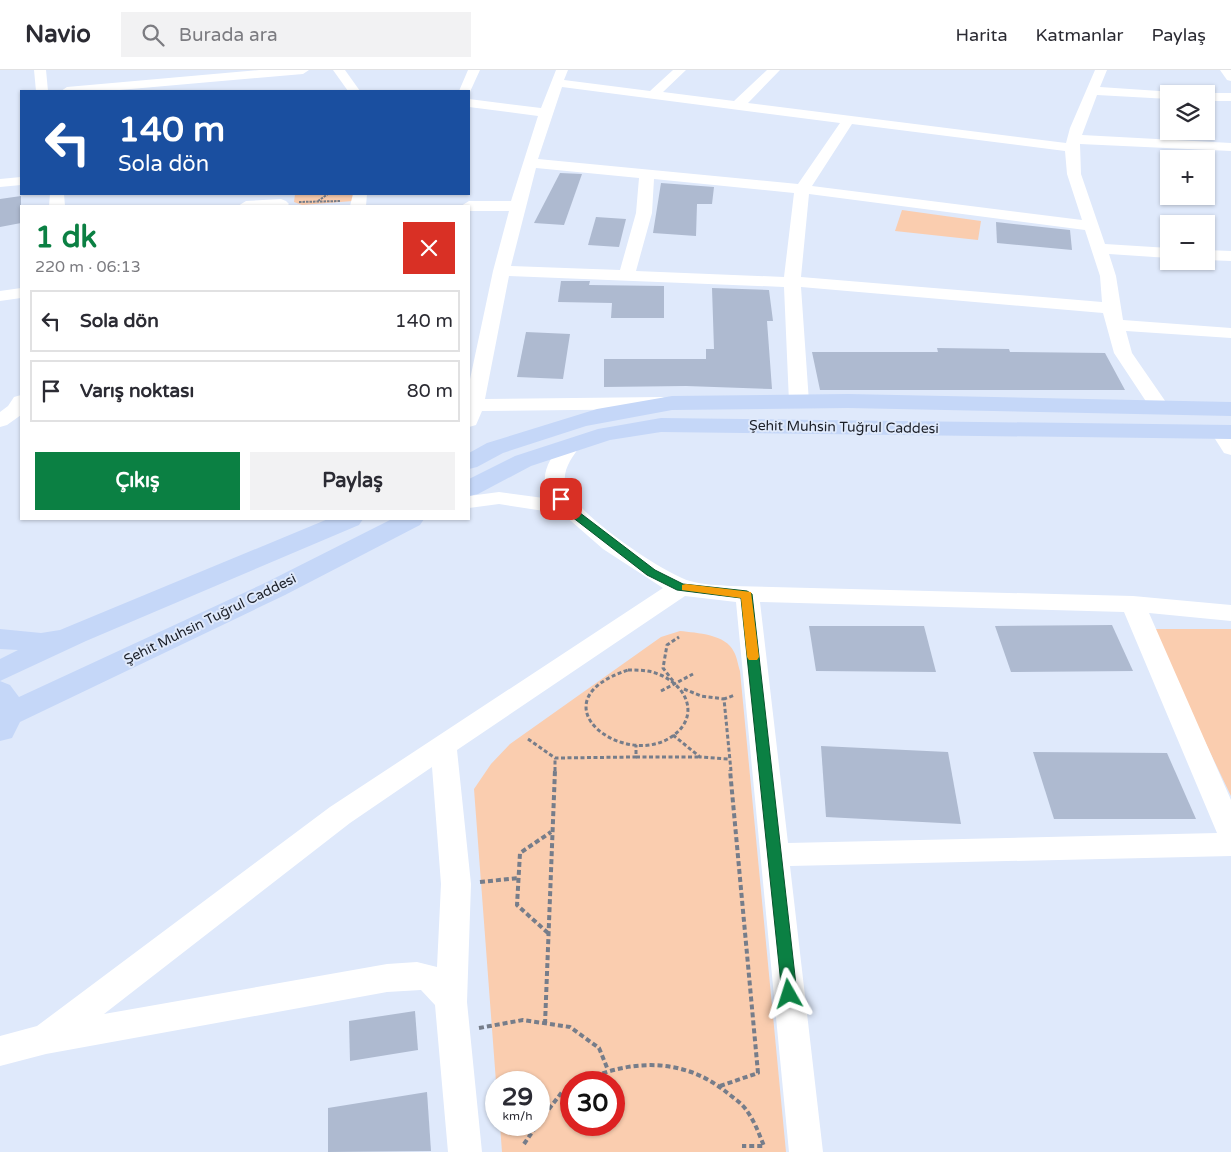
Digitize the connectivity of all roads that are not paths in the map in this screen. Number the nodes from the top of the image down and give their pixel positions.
1 (40, 70) edge
2 (303, 70) edge
3 (339, 70) edge
4 (474, 70) edge
5 (680, 70) edge
6 (774, 70) edge
7 (1101, 70) edge
8 (1226, 70) edge
9 (258, 71) edge
10 (164, 76) edge
11 (560, 76) edge
12 (1231, 77) edge
13 (264, 85) dead end
14 (42, 90) edge
15 (73, 90) edge
16 (353, 90) edge
17 (465, 90) edge
18 (1093, 91) junction
19 (653, 94) junction
20 (1160, 95) edge
21 (1215, 97) edge
22 (1231, 97) edge
23 (470, 103) edge
24 (738, 105) junction
25 (547, 113) junction
26 (849, 119) junction
27 (1073, 143) junction
28 (1231, 148) edge
29 (530, 164) junction
30 (647, 175) junction
31 (20, 181) edge
32 (0, 184) edge
33 (802, 190) junction
34 (286, 202) edge
35 (256, 205) edge
36 (470, 206) edge
37 (516, 206) junction
38 (1091, 226) junction
39 (1098, 248) junction
40 (1160, 251) edge
41 (1215, 255) edge
42 (1231, 256) edge
43 (501, 271) junction
44 (627, 274) junction
45 (792, 281) junction
46 (20, 293) edge
47 (0, 296) edge
48 (1111, 308) junction
49 (1116, 325) junction
50 (1231, 333) edge
51 (477, 349) edge
52 (20, 402) edge
53 (799, 402) junction
54 (672, 403) junction
55 (1160, 408) junction
56 (1231, 409) edge
57 (471, 410) edge
58 (0, 421) edge
59 (20, 422) edge
60 (0, 428) edge
61 (1227, 437) edge
62 (571, 445) junction
63 (470, 461) edge
64 (470, 488) edge
65 (470, 502) edge
66 (567, 508) junction
67 (348, 520) edge
68 (409, 520) edge
69 (681, 587) junction
70 (747, 594) junction
71 (1133, 604) junction
72 (1231, 612) edge
73 (76, 634) junction
74 (0, 639) edge
75 (0, 671) edge
76 (3, 713) edge
77 (443, 746) junction
78 (1231, 832) edge
79 (1231, 844) edge
80 (774, 855) junction
81 (451, 1002) junction
82 (46, 1039) junction
83 (0, 1051) edge
84 (465, 1152) edge
85 (806, 1152) edge

1 - 14 street
2 - 9 street
3 - 16 street
4 - 17 street
5 - 19 street
6 - 24 street
7 - 18 street
8 - 12 street
9 - 10 street
9 - 13 street
10 - 15 street
11 - 19 street
11 - 25 street
18 - 20 street
18 - 27 street
19 - 24 street
21 - 22 street
23 - 25 street
24 - 26 street
25 - 29 street
26 - 27 street
26 - 33 street
27 - 28 street
27 - 38 street
29 - 30 street
29 - 37 street
30 - 33 street
30 - 44 street
31 - 32 street
33 - 38 street
33 - 45 street
34 - 35 street
36 - 37 street
37 - 43 street
38 - 39 street
39 - 40 street
39 - 48 street
41 - 42 street
43 - 44 street
43 - 51 street
44 - 45 street
45 - 48 street
45 - 53 street
46 - 47 street
48 - 49 street
49 - 50 street
49 - 55 street
51 - 57 street
52 - 58 street
53 - 54 main road, Şehit Muhsin Tuğrul Caddesi
53 - 55 main road, Şehit Muhsin Tuğrul Caddesi
54 - 57 street
54 - 63 main road, Şehit Muhsin Tuğrul Caddesi
55 - 56 main road, Şehit Muhsin Tuğrul Caddesi
59 - 60 street
61 - 62 main road, Şehit Muhsin Tuğrul Caddesi
62 - 64 main road, Şehit Muhsin Tuğrul Caddesi
62 - 66 street
65 - 66 street
66 - 69 street
67 - 73 main road
68 - 76 main road, Şehit Muhsin Tuğrul Caddesi
69 - 70 street
69 - 77 street
70 - 71 street
70 - 80 street
71 - 72 street
71 - 78 street
73 - 74 main road
73 - 75 main road
77 - 81 street
77 - 82 street
79 - 80 street
80 - 85 street
81 - 82 street
81 - 84 street
82 - 83 street

